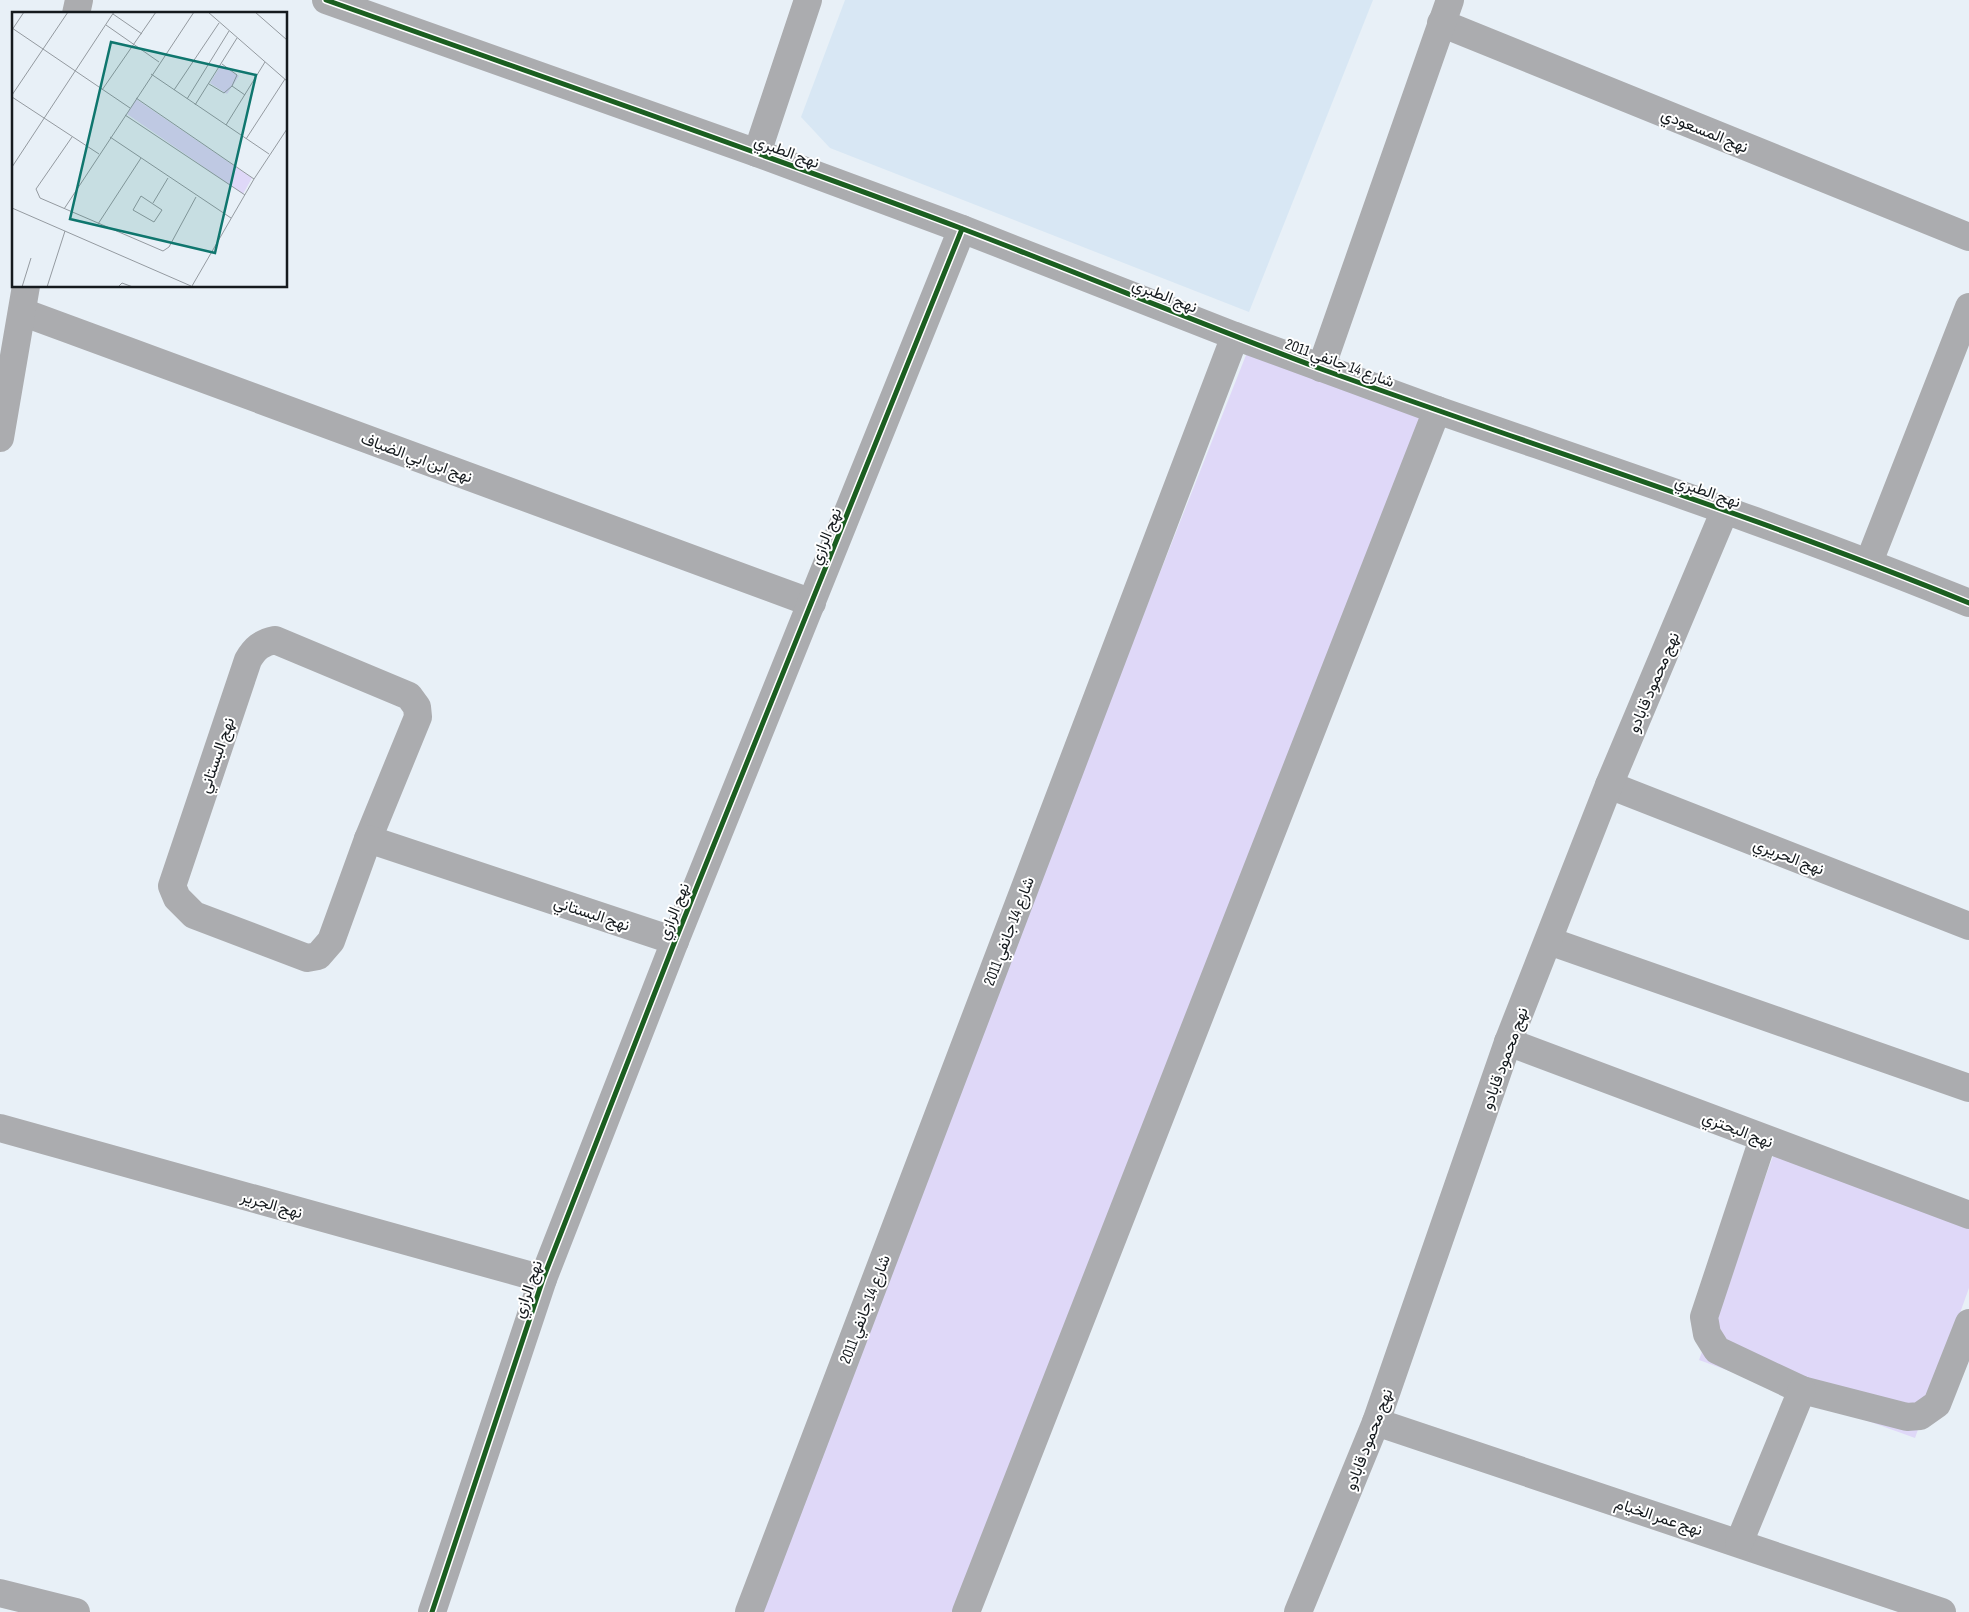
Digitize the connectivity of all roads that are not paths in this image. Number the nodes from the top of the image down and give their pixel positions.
1 (326, 0) edge
2 (808, 0) edge
3 (1445, 11) edge
4 (757, 153) junction
5 (962, 229) junction
6 (1969, 237) edge
7 (24, 299) edge
8 (1969, 306) edge
9 (1234, 336) junction
10 (1321, 368) junction
11 (1437, 410) junction
12 (0, 438) edge
13 (1725, 510) junction
14 (1869, 562) junction
15 (812, 603) junction
16 (1969, 603) edge
17 (1609, 785) junction
18 (368, 839) junction
19 (1969, 926) edge
20 (675, 941) junction
21 (1549, 941) junction
22 (1508, 1042) junction
23 (1969, 1088) edge
24 (0, 1128) edge
25 (1764, 1139) junction
26 (1969, 1214) edge
27 (543, 1279) junction
28 (1969, 1323) edge
29 (1802, 1390) junction
30 (1376, 1422) junction
31 (1739, 1543) junction
32 (0, 1593) edge
33 (76, 1612) edge
34 (432, 1612) edge
35 (749, 1612) edge
36 (966, 1612) edge
37 (1298, 1612) edge
38 (1942, 1612) edge

1 - 4 street, نهج الطبري
2 - 4 street
3 - 6 street, نهج المسعودي
3 - 10 street, شارع 14 جانفي 2011
4 - 5 street, نهج الطبري
5 - 9 street, نهج الطبري
5 - 15 street, نهج الرازي
7 - 12 street
7 - 15 street, نهج ابن ابي الضياف
8 - 14 street
9 - 10 street, شارع 14 جانفي 2011
9 - 35 street, شارع 14 جانفي 2011
10 - 11 street, شارع 14 جانفي 2011
11 - 13 street, نهج الطبري
11 - 36 street
13 - 14 street, نهج الطبري
13 - 17 street, نهج محمود قابادو
14 - 16 street, نهج الطبري
15 - 20 street, نهج الرازي
17 - 19 street, نهج الحريري
17 - 21 street, نهج محمود قابادو
18 - 18 street, نهج البستاني
18 - 20 street, نهج البستاني
20 - 27 street, نهج الرازي
21 - 22 street, نهج محمود قابادو
21 - 23 street
22 - 25 street, نهج البحتري
22 - 30 street, نهج محمود قابادو
24 - 27 street, نهج الجرير
25 - 26 street, نهج البحتري
25 - 29 street
27 - 34 street, نهج الرازي
28 - 29 street
29 - 31 street
30 - 31 street, نهج عمر الخيام
30 - 37 street, نهج محمود قابادو
31 - 38 street, نهج عمر الخيام
32 - 33 street

